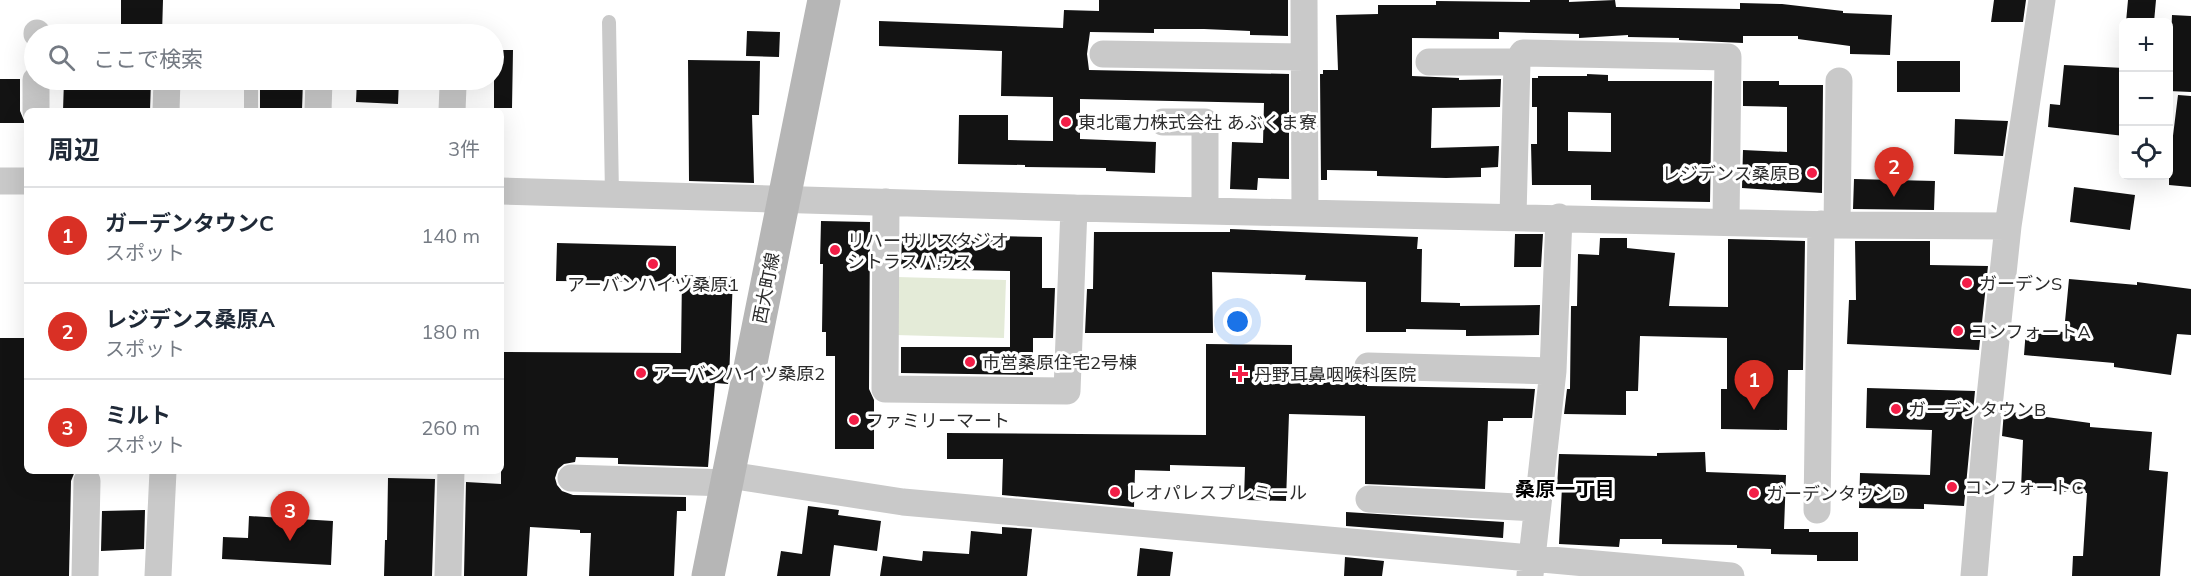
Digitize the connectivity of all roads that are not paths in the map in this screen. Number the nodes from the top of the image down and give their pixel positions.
1 (824, 0) edge
2 (1304, 0) edge
3 (2042, 0) edge
4 (609, 22) dead end
5 (1103, 54) dead end
6 (1305, 57) junction
7 (1429, 62) dead end
8 (1517, 62) junction
9 (1839, 81) dead end
10 (36, 90) edge
11 (167, 90) edge
12 (251, 90) edge
13 (319, 90) edge
14 (36, 108) edge
15 (166, 108) edge
16 (251, 108) edge
17 (318, 108) edge
18 (1163, 122) dead end
19 (0, 181) edge
20 (24, 181) edge
21 (504, 191) edge
22 (612, 195) junction
23 (783, 199) junction
24 (886, 202) junction
25 (1074, 208) junction
26 (1205, 210) junction
27 (1305, 212) junction
28 (1513, 216) junction
29 (1559, 217) junction
30 (1726, 222) junction
31 (1829, 225) junction
32 (2008, 226) junction
33 (1368, 366) dead end
34 (1553, 371) junction
35 (163, 474) edge
36 (451, 474) edge
37 (571, 478) dead end
38 (728, 479) junction
39 (87, 481) dead end
40 (1369, 499) dead end
41 (1537, 508) junction
42 (1817, 510) dead end
43 (1531, 567) edge
44 (85, 576) edge
45 (158, 576) edge
46 (448, 576) edge
47 (708, 576) edge
48 (1731, 576) edge
49 (1974, 576) edge

1 - 23 street, 西大町線
2 - 6 street
3 - 32 street
4 - 22 lane
5 - 6 street
6 - 27 street
7 - 8 street
8 - 28 street
8 - 30 street
9 - 31 street
10 - 14 street
11 - 15 street
12 - 16 lane
13 - 17 street
18 - 26 street
19 - 20 street
21 - 22 street
22 - 23 street
23 - 24 street
23 - 38 street, 西大町線
24 - 25 street
24 - 25 street
25 - 26 street
26 - 27 street
27 - 28 street
28 - 29 street
29 - 30 street
29 - 34 street
30 - 31 street
31 - 32 street
31 - 42 street
32 - 49 street
33 - 34 street
34 - 41 street
35 - 45 street
36 - 46 street
37 - 38 street
38 - 43 street
38 - 47 street, 西大町線
39 - 44 street
40 - 41 street
41 - 43 street
43 - 48 street

